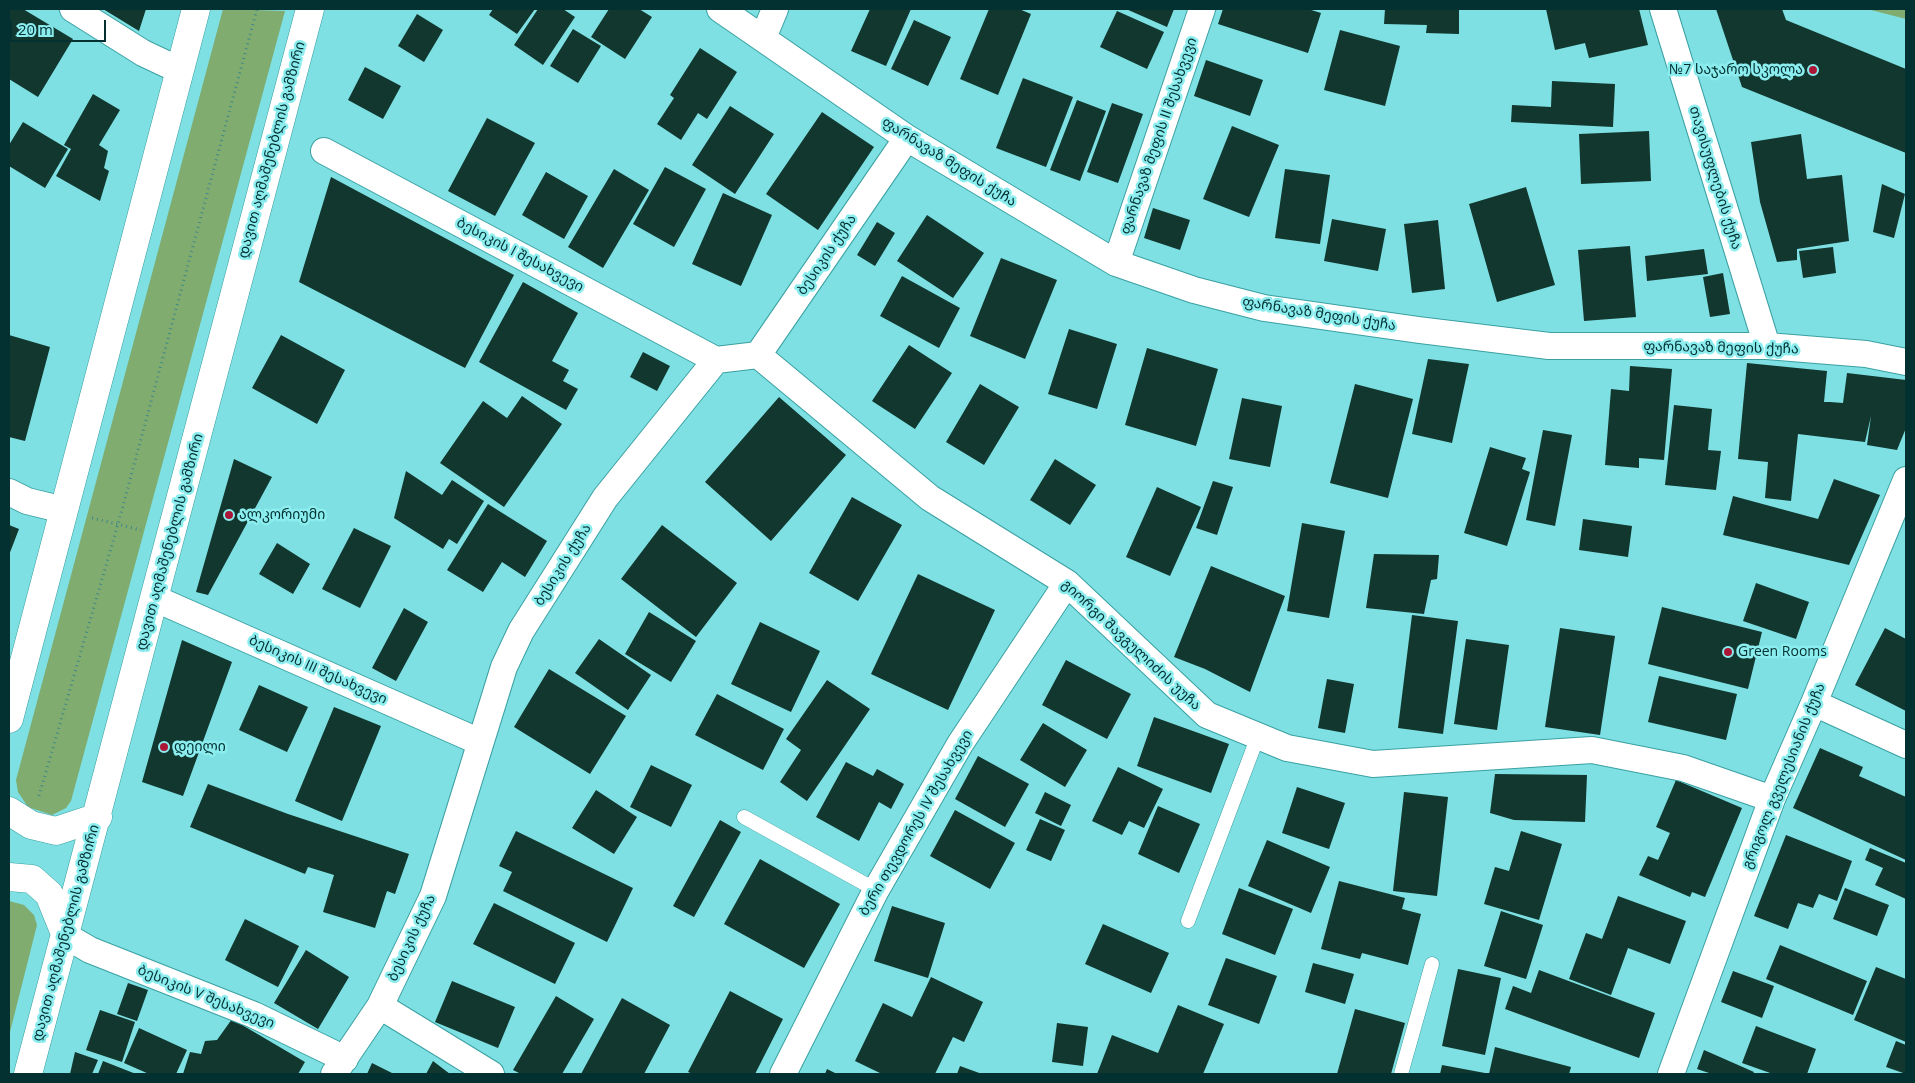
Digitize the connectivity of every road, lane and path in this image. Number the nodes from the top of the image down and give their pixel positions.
1 (73, 9) edge
2 (196, 9) edge
3 (257, 9) edge
4 (310, 9) edge
5 (720, 9) edge
6 (775, 9) edge
7 (1202, 9) edge
8 (1664, 9) edge
9 (763, 38) junction
10 (179, 70) junction
11 (907, 138) junction
12 (324, 151) dead end
13 (1116, 263) junction
14 (1767, 346) junction
15 (758, 355) junction
16 (716, 360) junction
17 (1906, 362) edge
18 (1906, 480) edge
19 (9, 492) edge
20 (64, 510) junction
21 (118, 524) junction
22 (144, 531) dead end
23 (1067, 583) junction
24 (156, 598) junction
25 (1814, 703) junction
26 (9, 719) edge
27 (1258, 736) junction
28 (480, 742) junction
29 (1906, 746) edge
30 (1772, 799) junction
31 (98, 817) junction
32 (744, 817) dead end
33 (20, 818) edge
34 (9, 877) edge
35 (876, 890) junction
36 (1188, 921) dead end
37 (66, 936) junction
38 (1432, 964) dead end
39 (380, 1006) junction
40 (340, 1067) edge
41 (28, 1074) edge
42 (491, 1074) edge
43 (783, 1074) edge
44 (1401, 1074) edge
45 (1670, 1074) edge

1 - 10 street
2 - 10 main road
3 - 21 path
4 - 24 main road, დავით აღმაშენებლის გამზირი
5 - 9 street, ფარნავაზ მეფის ქუჩა
6 - 9 street
7 - 13 street, ფარნავაზ მეფის II შესახვევი
8 - 14 street, თავისუფლების ქუჩა
9 - 11 street, ფარნავაზ მეფის ქუჩა
10 - 20 main road
11 - 13 street, ფარნავაზ მეფის ქუჩა
11 - 15 street, ბესიკის ქუჩა
12 - 16 street, ბესიკის I შესახვევი
13 - 14 street, ფარნავაზ მეფის ქუჩა
14 - 17 street, ფარნავაზ მეფის ქუჩა
15 - 16 street
15 - 23 street, გიორგი შავგულიძის უუჩა
16 - 28 street, ბესიკის ქუჩა
18 - 25 street, გრიგოლ გველესიანის ქუჩა
19 - 20 street
20 - 21 path
20 - 26 main road
21 - 22 path
21 - 33 path
23 - 27 street, გიორგი შავგულიძის უუჩა
23 - 35 street, ბერი თევდორეს IV შესახვევი
24 - 28 street, ბესიკის III შესახვევი
24 - 31 main road, დავით აღმაშენებლის გამზირი
25 - 29 street
25 - 30 street, გრიგოლ გველესიანის ქუჩა
27 - 30 street, გიორგი შავგულიძის უუჩა
27 - 36 lane
28 - 39 street, ბესიკის ქუჩა
30 - 45 street, გრიგოლ გველესიანის ქუჩა
31 - 33 main road
31 - 37 main road, დავით აღმაშენებლის გამზირი
32 - 35 lane
34 - 37 main road
35 - 43 street, ბერი თევდორეს IV შესახვევი
37 - 40 street, ბესიკის V შესახვევი
37 - 41 main road, დავით აღმაშენებლის გამზირი
38 - 44 lane
39 - 40 street, ბესიკის ქუჩა
39 - 42 street

